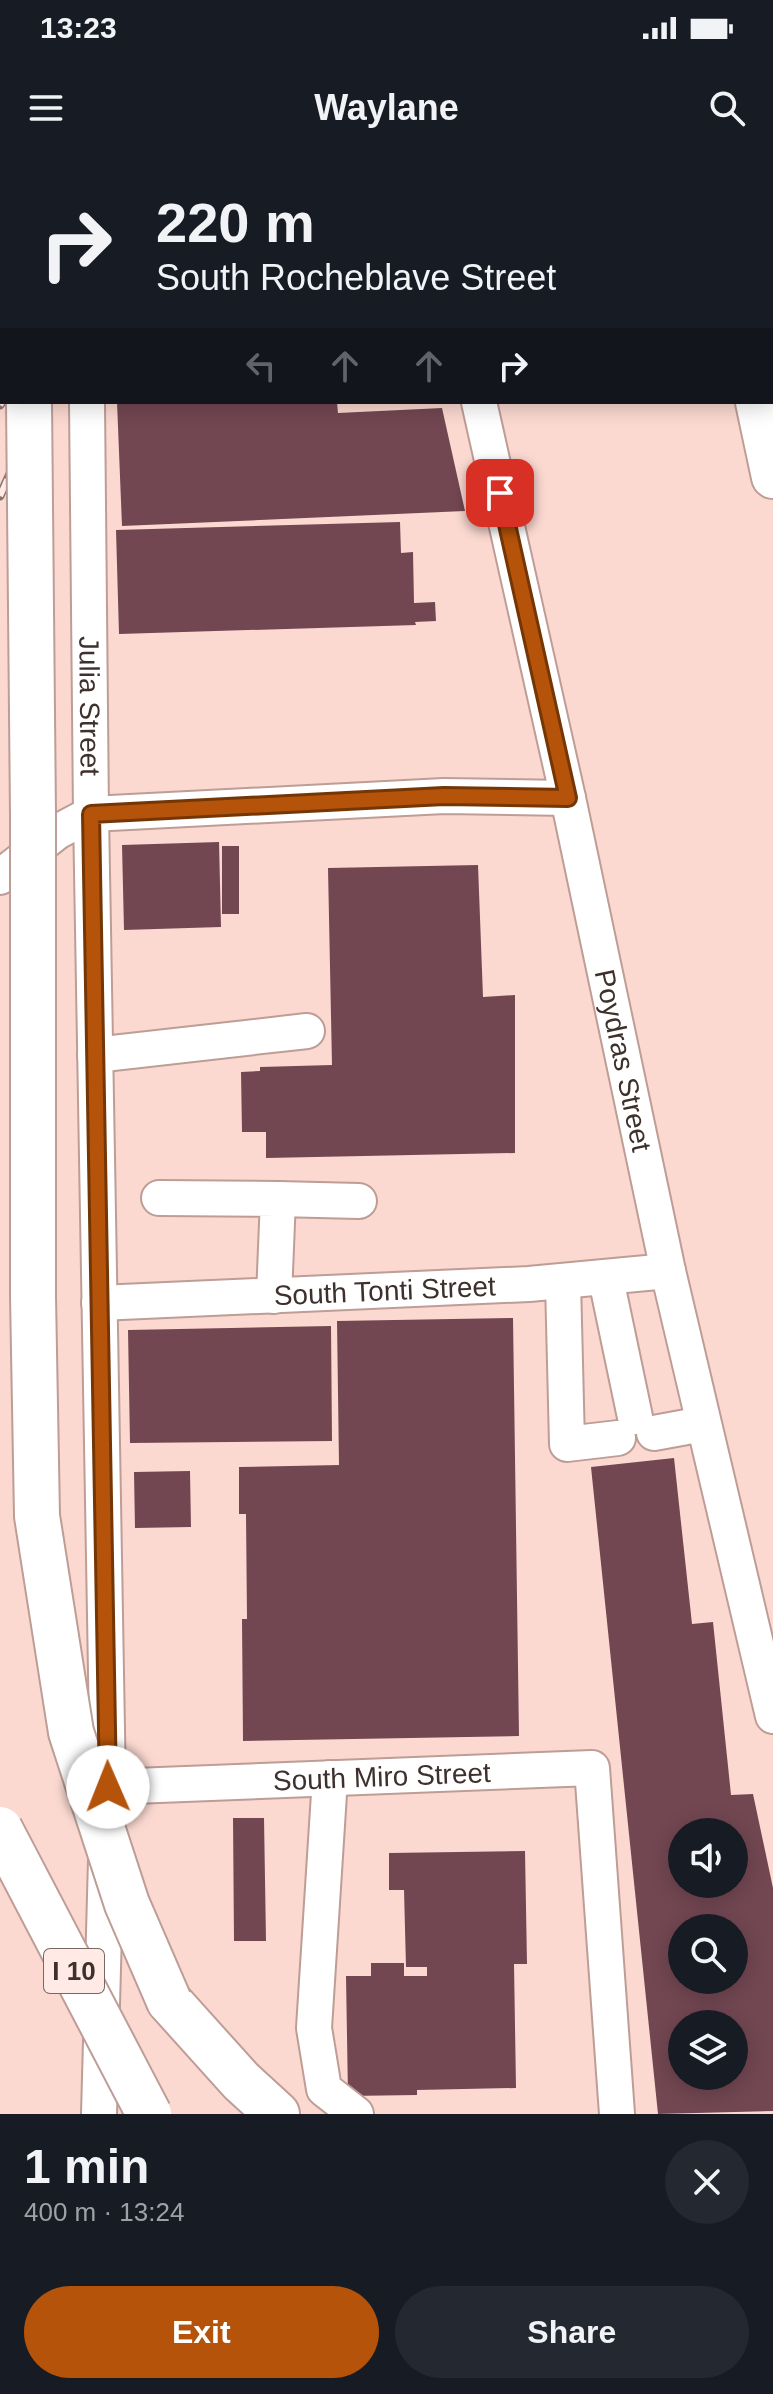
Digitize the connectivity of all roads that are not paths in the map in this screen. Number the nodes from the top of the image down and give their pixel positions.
1 (29, 404) edge
2 (87, 404) edge
3 (479, 404) edge
4 (757, 404) edge
5 (773, 477) edge
6 (568, 798) junction
7 (91, 814) junction
8 (0, 877) edge
9 (307, 1031) dead end
10 (95, 1055) junction
11 (159, 1198) dead end
12 (278, 1199) junction
13 (359, 1201) dead end
14 (668, 1271) junction
15 (606, 1279) junction
16 (563, 1282) junction
17 (274, 1296) junction
18 (99, 1303) junction
19 (703, 1424) junction
20 (636, 1429) junction
21 (773, 1716) edge
22 (330, 1778) junction
23 (108, 1787) junction
24 (0, 1829) edge
25 (169, 2001) junction
26 (99, 2114) edge
27 (149, 2114) edge
28 (229, 2114) edge
29 (277, 2114) edge
30 (356, 2114) edge
31 (617, 2114) edge

1 - 25 highway, I 10, bridge
2 - 7 street, Julia Street
3 - 6 street, Poydras Street
4 - 5 main road
6 - 7 street
6 - 14 street, Poydras Street
7 - 8 street
7 - 10 street, Julia Street
9 - 10 street
10 - 18 street, Julia Street
11 - 12 street
12 - 13 street
12 - 17 street
14 - 15 street, South Tonti Street
14 - 19 street, Poydras Street
15 - 16 street, South Tonti Street
15 - 20 street
16 - 17 street, South Tonti Street
16 - 20 street
17 - 18 street, South Tonti Street
18 - 23 street, Julia Street
19 - 20 street
19 - 21 street, Poydras Street
22 - 23 street, South Miro Street
22 - 30 street
22 - 31 street, South Miro Street
23 - 26 street, Julia Street
24 - 27 highway, I 10, bridge
25 - 28 highway, I 10
25 - 29 highway

